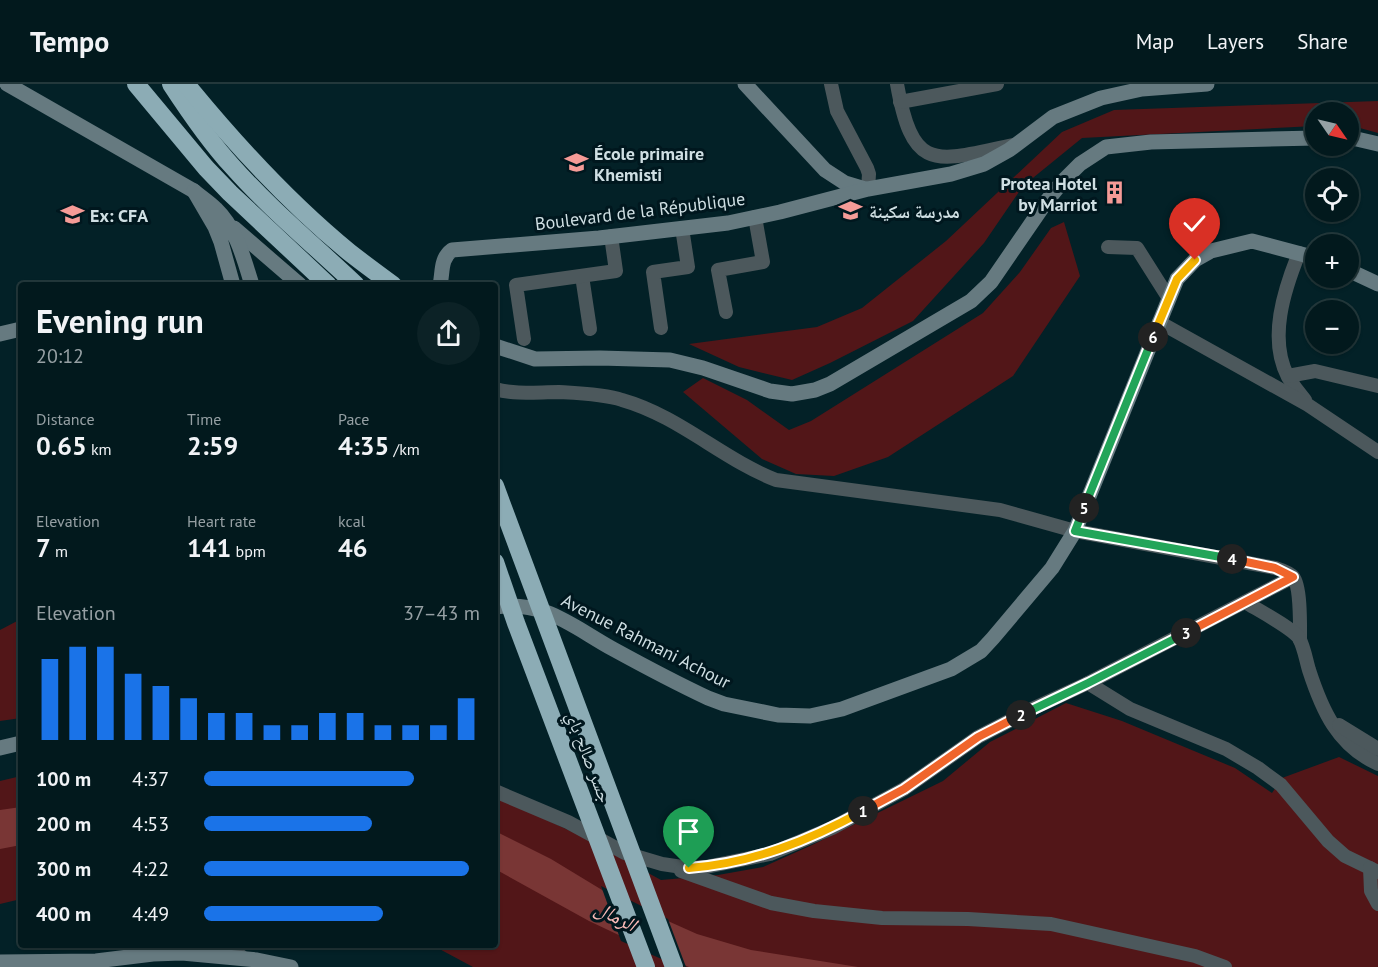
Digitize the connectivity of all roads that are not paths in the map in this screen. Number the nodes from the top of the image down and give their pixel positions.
1 (7, 84) edge
2 (136, 84) edge
3 (171, 84) edge
4 (186, 84) edge
5 (745, 84) edge
6 (831, 84) edge
7 (897, 84) edge
8 (998, 84) edge
9 (1207, 84) edge
10 (962, 87) edge
11 (900, 102) junction
12 (1305, 138) edge
13 (1359, 139) edge
14 (1378, 144) edge
15 (1016, 145) junction
16 (868, 189) junction
17 (194, 191) junction
18 (755, 217) junction
19 (226, 222) junction
20 (682, 228) junction
21 (611, 236) junction
22 (1108, 247) dead end
23 (1299, 253) junction
24 (1305, 255) edge
25 (1359, 275) edge
26 (582, 276) junction
27 (232, 282) edge
28 (251, 282) edge
29 (296, 282) edge
30 (325, 282) edge
31 (353, 282) edge
32 (387, 282) edge
33 (440, 282) edge
34 (1378, 284) edge
35 (1168, 297) junction
36 (726, 312) dead end
37 (1159, 322) junction
38 (661, 328) dead end
39 (590, 329) dead end
40 (18, 331) edge
41 (0, 334) edge
42 (524, 339) dead end
43 (498, 347) edge
44 (498, 354) edge
45 (535, 359) junction
46 (1288, 376) junction
47 (1378, 386) edge
48 (498, 389) edge
49 (1308, 405) junction
50 (1378, 452) edge
51 (498, 494) edge
52 (1075, 531) junction
53 (498, 571) edge
54 (1293, 577) junction
55 (1245, 602) junction
56 (498, 608) edge
57 (1300, 640) junction
58 (1088, 683) junction
59 (1328, 718) junction
60 (18, 744) edge
61 (0, 748) edge
62 (1378, 749) edge
63 (1378, 764) edge
64 (498, 792) edge
65 (662, 864) junction
66 (1374, 870) edge
67 (1378, 904) edge
68 (224, 948) edge
69 (176, 949) edge
70 (249, 960) junction
71 (0, 962) edge
72 (191, 967) edge
73 (291, 967) edge
74 (646, 967) edge
75 (674, 967) edge
76 (1225, 967) edge

1 - 17 main road
2 - 30 highway
3 - 31 highway
4 - 32 highway
5 - 16 main road
6 - 16 street
7 - 11 street
8 - 10 street
9 - 15 main road, Boulevard de la République
10 - 11 street
11 - 15 street
12 - 45 main road
13 - 14 main road
15 - 16 main road, Boulevard de la République
16 - 18 main road, Boulevard de la République
17 - 19 main road
17 - 27 main road
18 - 20 main road, Boulevard de la République
18 - 36 street
19 - 28 main road
19 - 29 main road
20 - 21 main road, Boulevard de la République
20 - 38 street
21 - 26 street
21 - 33 main road, Boulevard de la République
22 - 35 street
23 - 24 main road, Avenue Rahmani Achour
23 - 35 main road, Avenue Rahmani Achour
23 - 46 street
25 - 34 main road
26 - 39 street
26 - 42 street
35 - 37 main road, Avenue Rahmani Achour
37 - 49 street
37 - 52 main road, Avenue Rahmani Achour
40 - 41 main road
43 - 45 main road
44 - 45 main road
46 - 47 street
46 - 49 street
48 - 52 street
49 - 50 street
51 - 75 highway, bridge
52 - 54 street
52 - 56 main road, Avenue Rahmani Achour
53 - 74 highway, جسر صالح باي, bridge
54 - 55 street
54 - 57 street
55 - 57 street
55 - 58 street
57 - 59 street
58 - 65 street
58 - 66 street
59 - 62 street
59 - 63 street
60 - 61 main road
64 - 65 street
65 - 76 street
66 - 67 street
68 - 70 street
69 - 70 main road
69 - 71 main road
69 - 72 main road
70 - 73 main road

